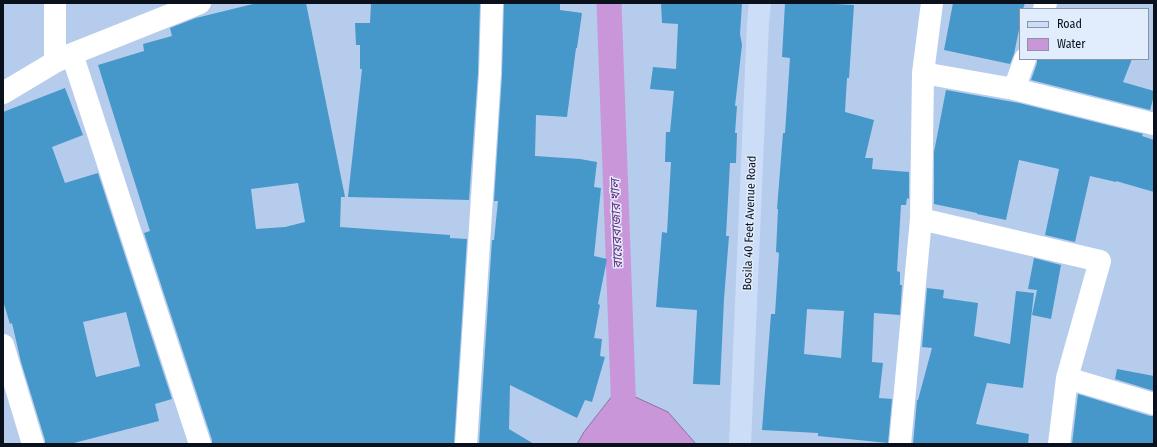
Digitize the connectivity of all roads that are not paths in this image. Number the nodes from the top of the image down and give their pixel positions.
1 (55, 3) edge
2 (200, 3) edge
3 (492, 3) edge
4 (760, 3) edge
5 (932, 3) edge
6 (64, 58) junction
7 (1025, 60) edge
8 (923, 73) junction
9 (1014, 88) junction
10 (3, 93) edge
11 (1154, 124) edge
12 (921, 219) junction
13 (3, 345) edge
14 (1067, 378) junction
15 (1154, 404) edge
16 (33, 444) edge
17 (200, 444) edge
18 (466, 444) edge
19 (740, 444) edge
20 (900, 444) edge
21 (1059, 444) edge

1 - 6 street
2 - 6 street
3 - 18 street
4 - 19 street, Bosila 40 Feet Avenue Road
5 - 8 street
6 - 10 street
6 - 17 street
7 - 9 street
8 - 9 street
8 - 12 street
9 - 11 street
12 - 14 street
12 - 20 street
13 - 16 street
14 - 15 street
14 - 21 street

